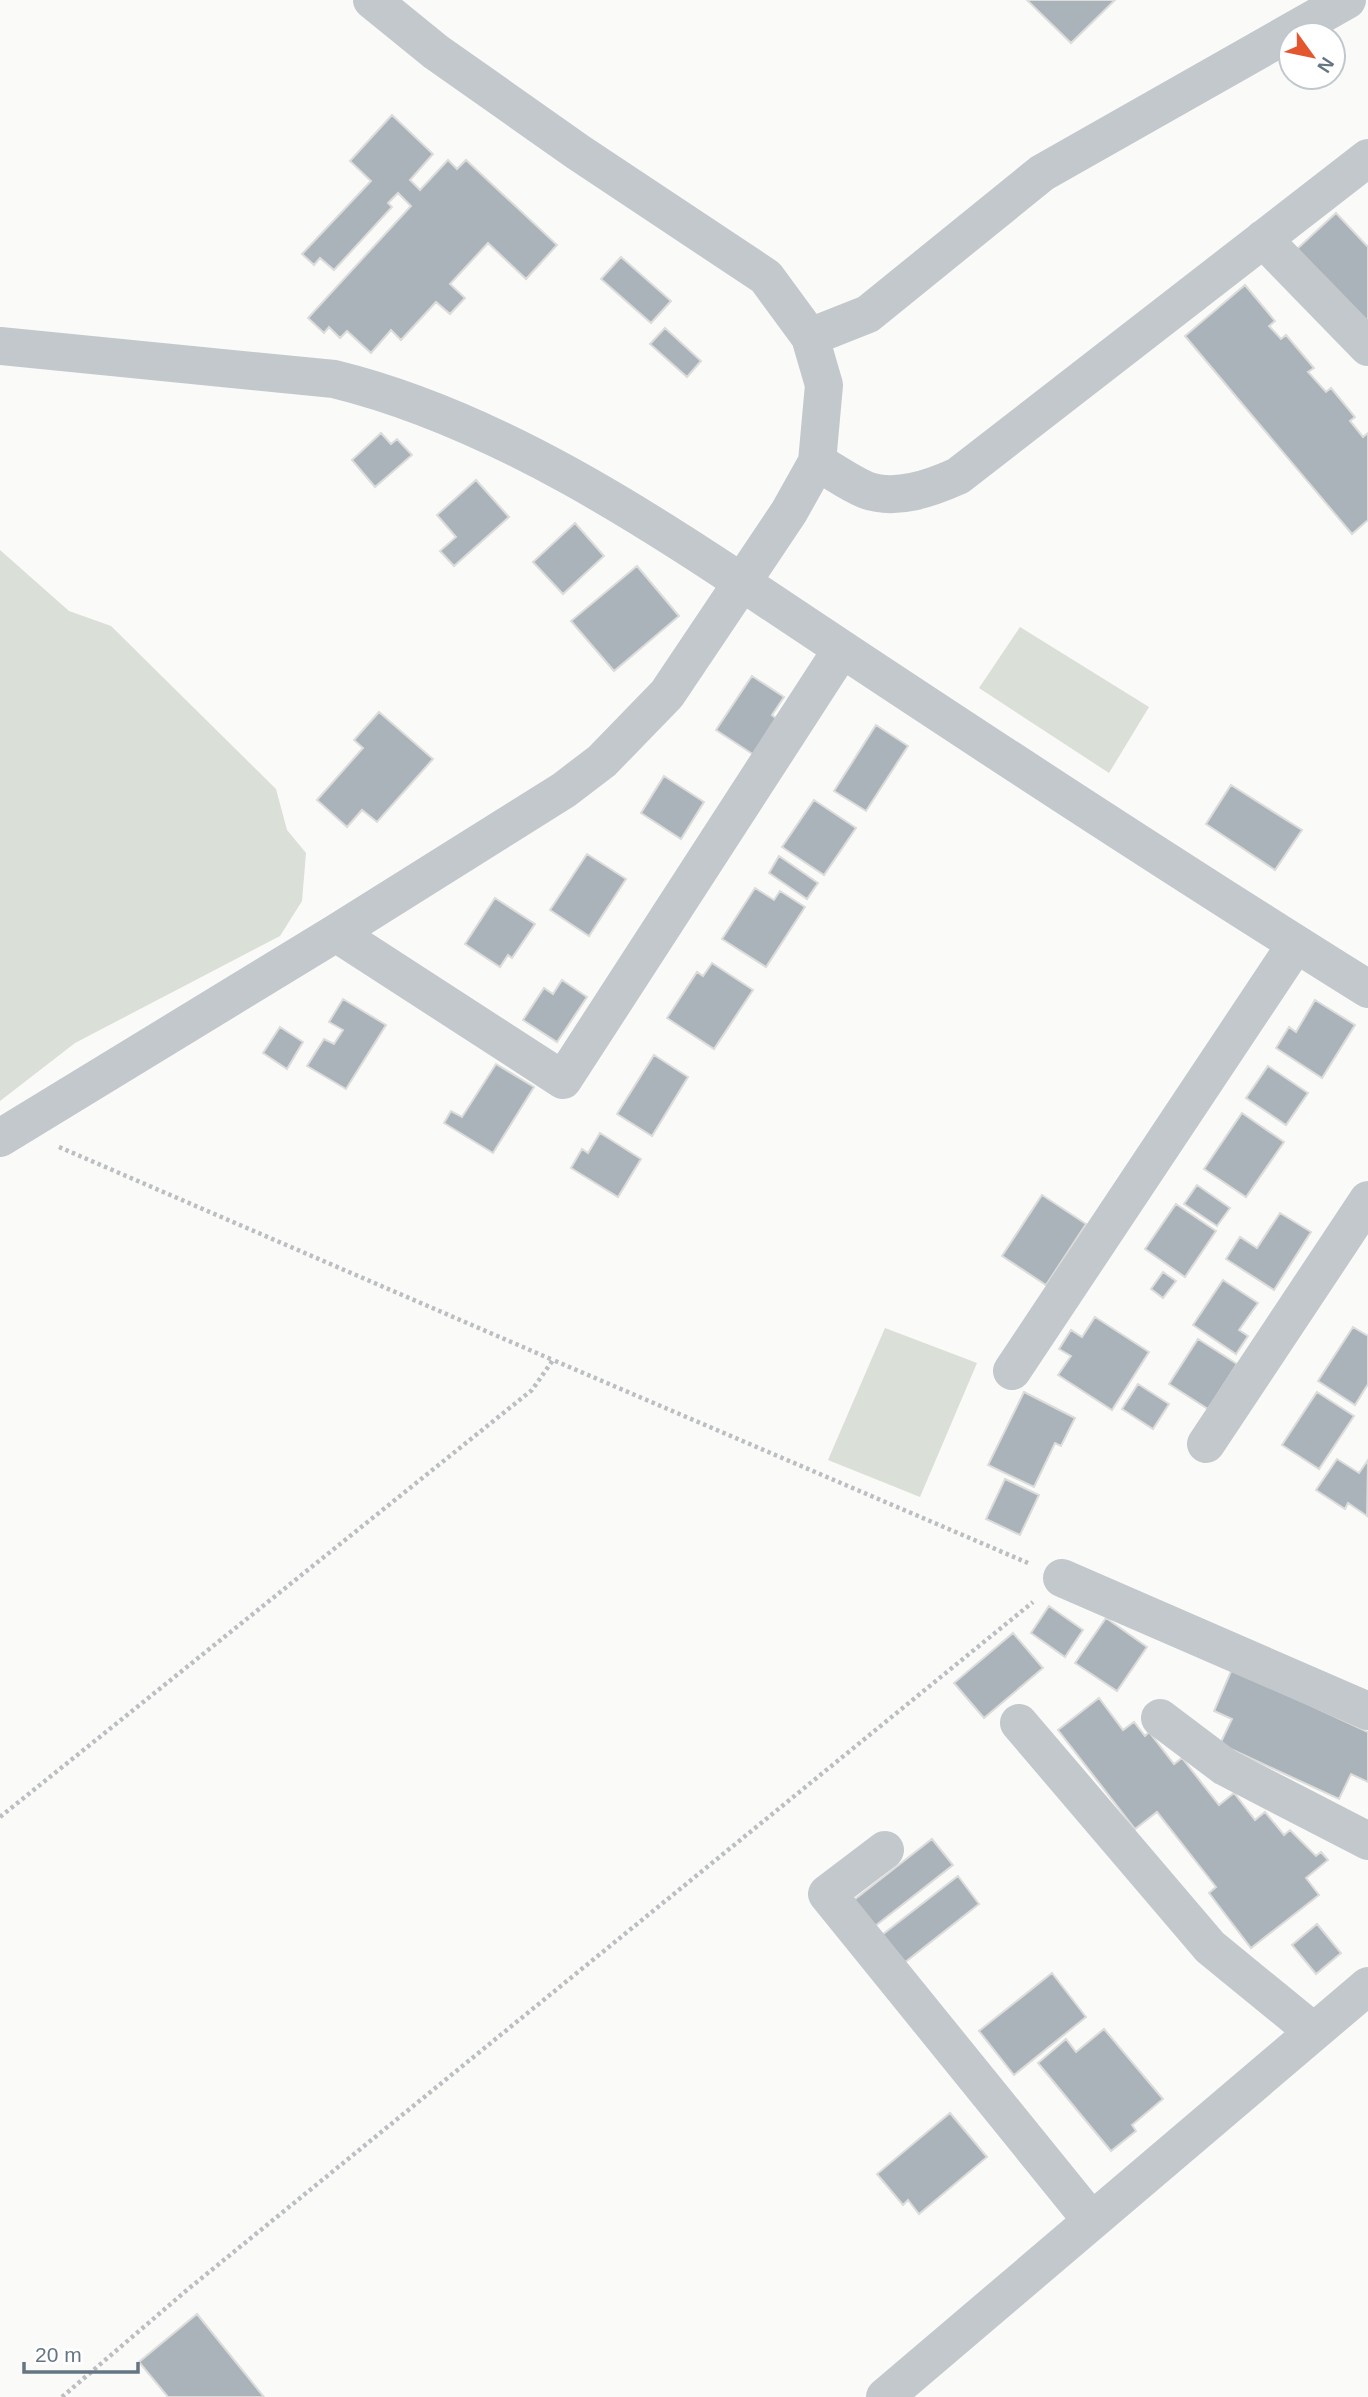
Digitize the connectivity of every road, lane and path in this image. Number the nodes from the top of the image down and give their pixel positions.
1 (372, 0) edge
2 (1348, 0) edge
3 (1368, 158) edge
4 (1264, 239) junction
5 (810, 337) junction
6 (0, 346) edge
7 (1368, 347) edge
8 (817, 463) junction
9 (742, 583) junction
10 (842, 649) junction
11 (336, 933) junction
12 (1296, 944) junction
13 (1368, 989) edge
14 (7, 1133) edge
15 (1368, 1200) edge
16 (553, 1360) junction
17 (1012, 1371) dead end
18 (1206, 1444) dead end
19 (1062, 1578) junction
20 (1368, 1711) edge
21 (1160, 1718) dead end
22 (1019, 1723) dead end
23 (0, 1817) edge
24 (1368, 1841) edge
25 (885, 1850) dead end
26 (1360, 2005) edge
27 (1314, 2032) junction
28 (1092, 2221) junction
29 (62, 2397) edge
30 (885, 2397) edge

1 - 5 street
2 - 5 street
3 - 4 street
4 - 7 street
4 - 8 street
5 - 8 street
6 - 9 street
8 - 9 street
9 - 10 street
9 - 11 street
10 - 11 street
10 - 12 street
11 - 14 street
12 - 13 street
12 - 17 street
14 - 16 path
15 - 18 street
16 - 19 path
16 - 23 path
19 - 20 street
19 - 29 path
21 - 24 street
22 - 27 street
25 - 28 street
26 - 27 street
27 - 28 street
28 - 30 street

